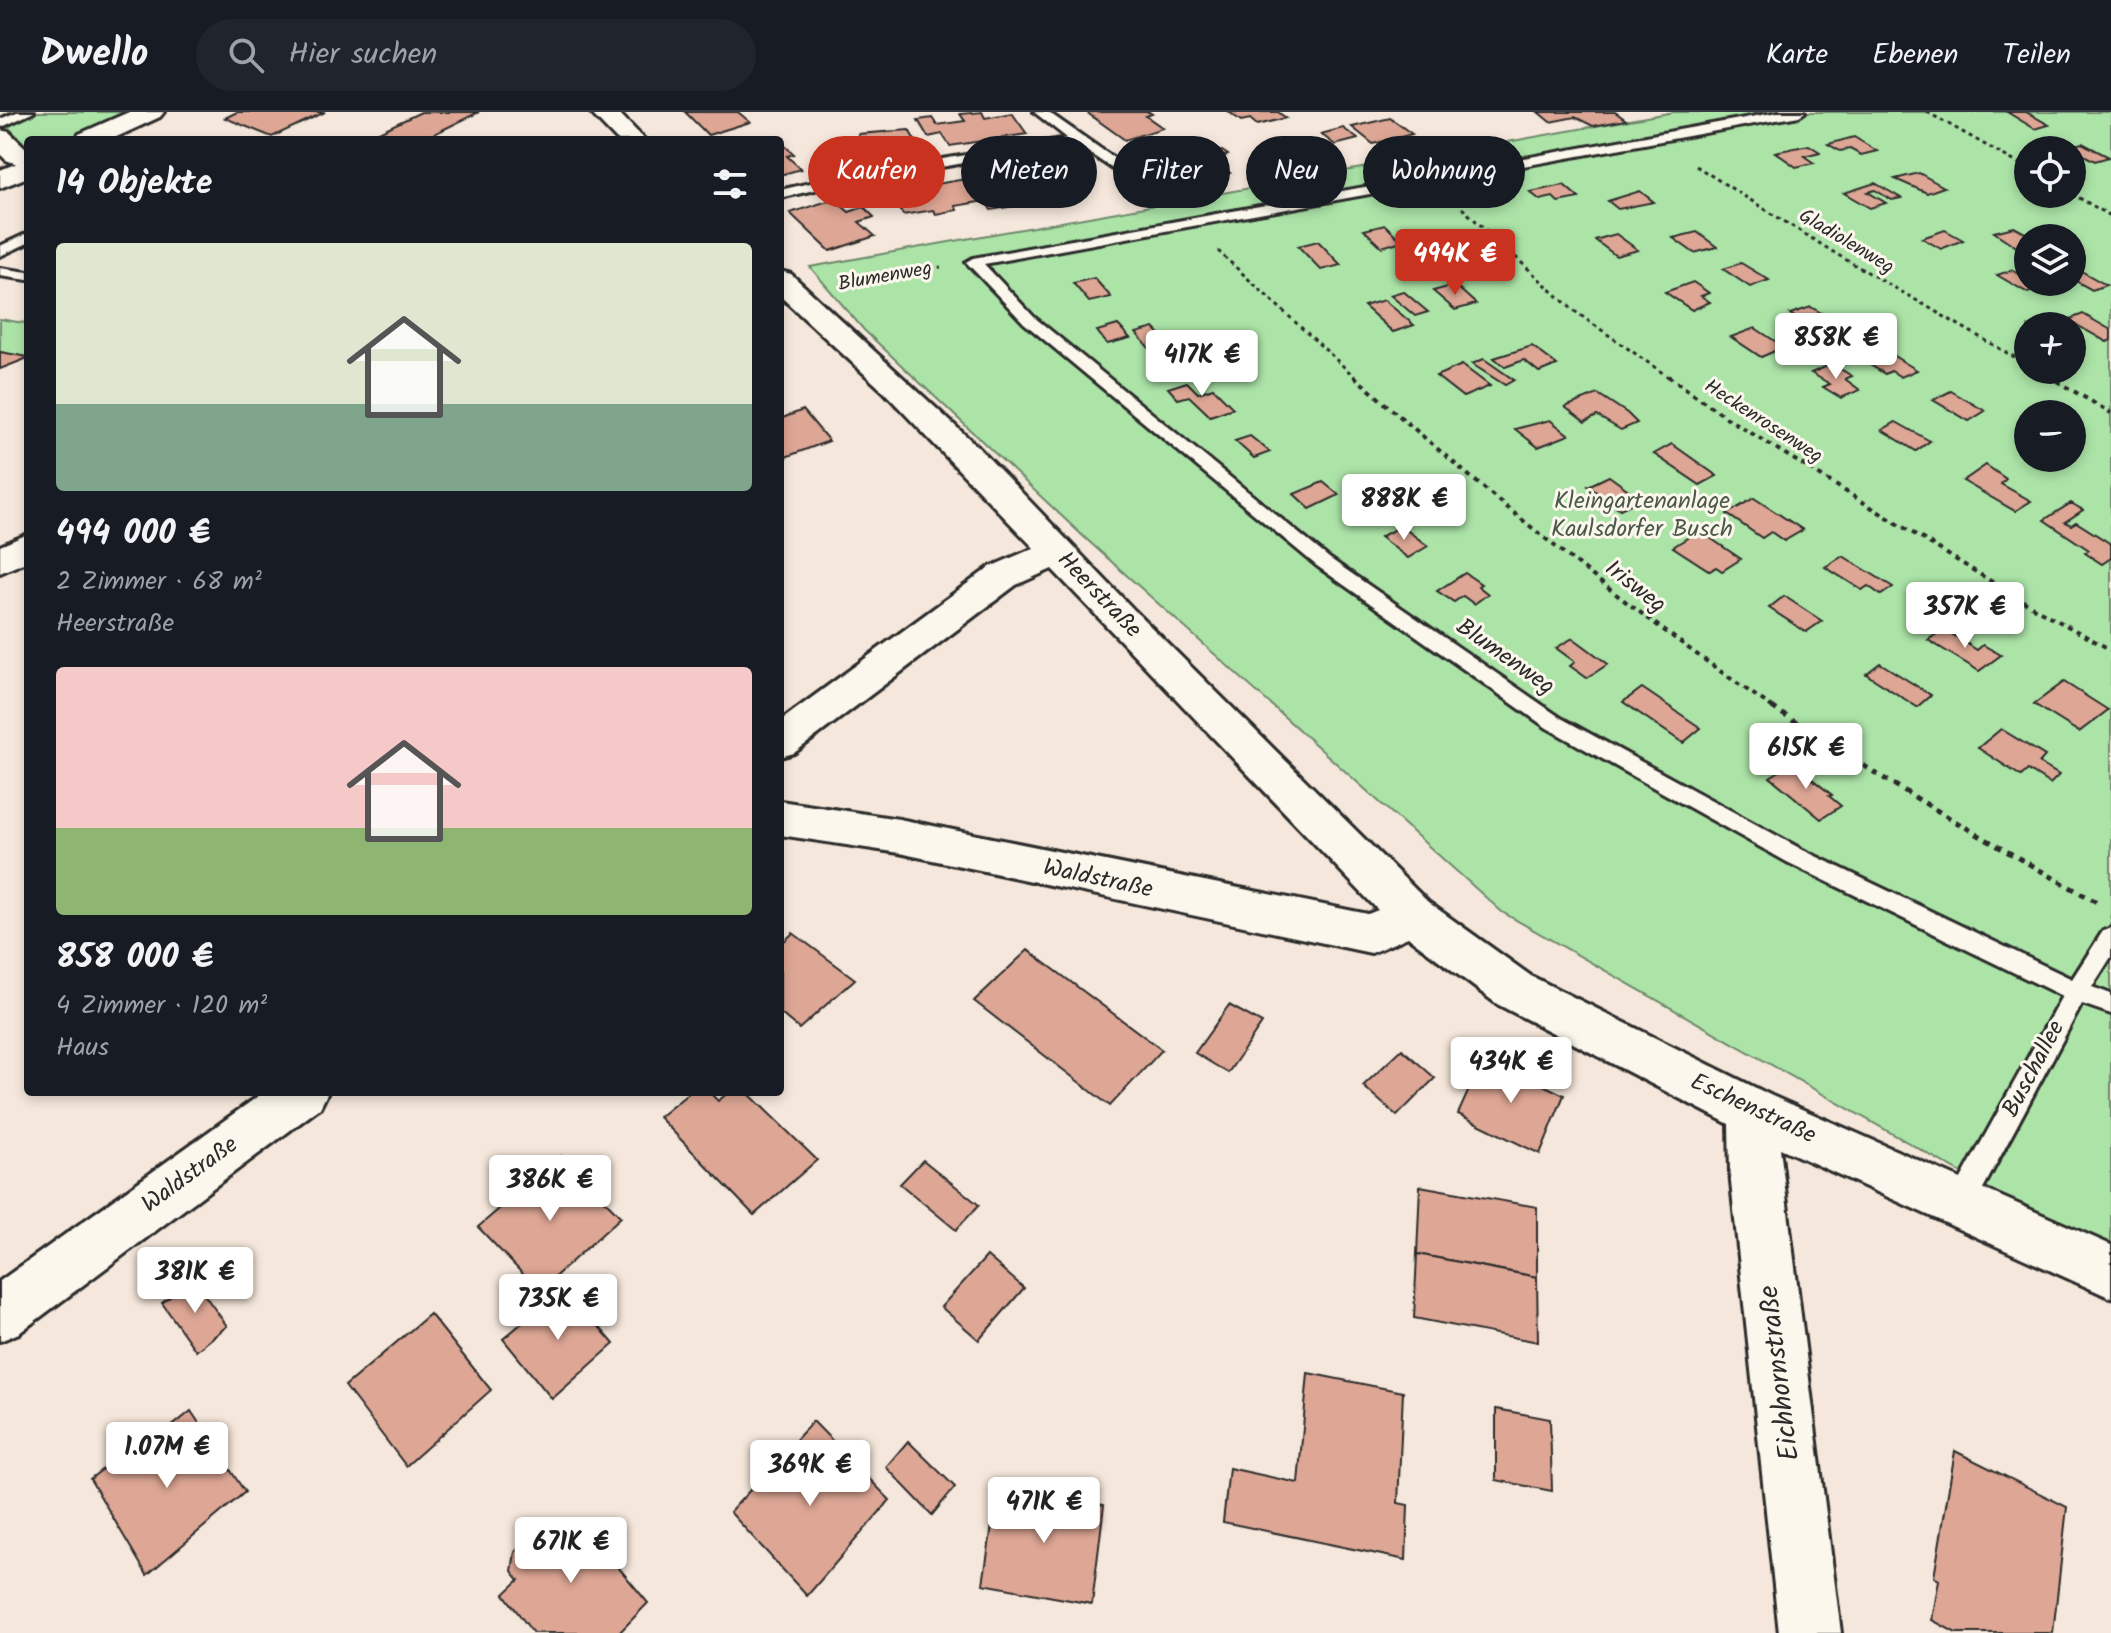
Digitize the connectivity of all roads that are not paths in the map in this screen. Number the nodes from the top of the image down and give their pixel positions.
1 (28, 112) edge
2 (151, 112) edge
3 (603, 112) edge
4 (1040, 112) edge
5 (1799, 112) edge
6 (0, 124) edge
7 (97, 136) edge
8 (628, 136) edge
9 (1073, 136) edge
10 (0, 138) edge
11 (24, 158) edge
12 (961, 160) edge
13 (24, 169) edge
14 (0, 180) edge
15 (784, 193) edge
16 (24, 239) edge
17 (0, 252) edge
18 (0, 272) edge
19 (24, 275) edge
20 (789, 288) edge
21 (24, 548) edge
22 (1058, 552) junction
23 (0, 561) edge
24 (784, 739) edge
25 (784, 819) edge
26 (1412, 915) junction
27 (2111, 938) edge
28 (2076, 992) junction
29 (2111, 1004) edge
30 (298, 1096) edge
31 (1754, 1112) junction
32 (1961, 1204) junction
33 (2111, 1272) edge
34 (0, 1314) edge
35 (1810, 1633) edge

1 - 6 lane
2 - 7 street
3 - 8 street
4 - 9 lane
5 - 28 lane, Blumenweg
10 - 11 street
12 - 15 lane
13 - 14 street
16 - 17 lane
18 - 19 lane
20 - 22 street, Heerstraße
21 - 23 street
22 - 24 street
22 - 26 street, Heerstraße
25 - 26 street, Waldstraße
26 - 31 street, Eschenstraße
27 - 28 lane, Buschallee
28 - 29 lane, Blumenweg
28 - 32 lane, Buschallee
30 - 34 street, Waldstraße
31 - 32 street, Eschenstraße
31 - 35 street, Eichhornstraße
32 - 33 street, Eschenstraße

